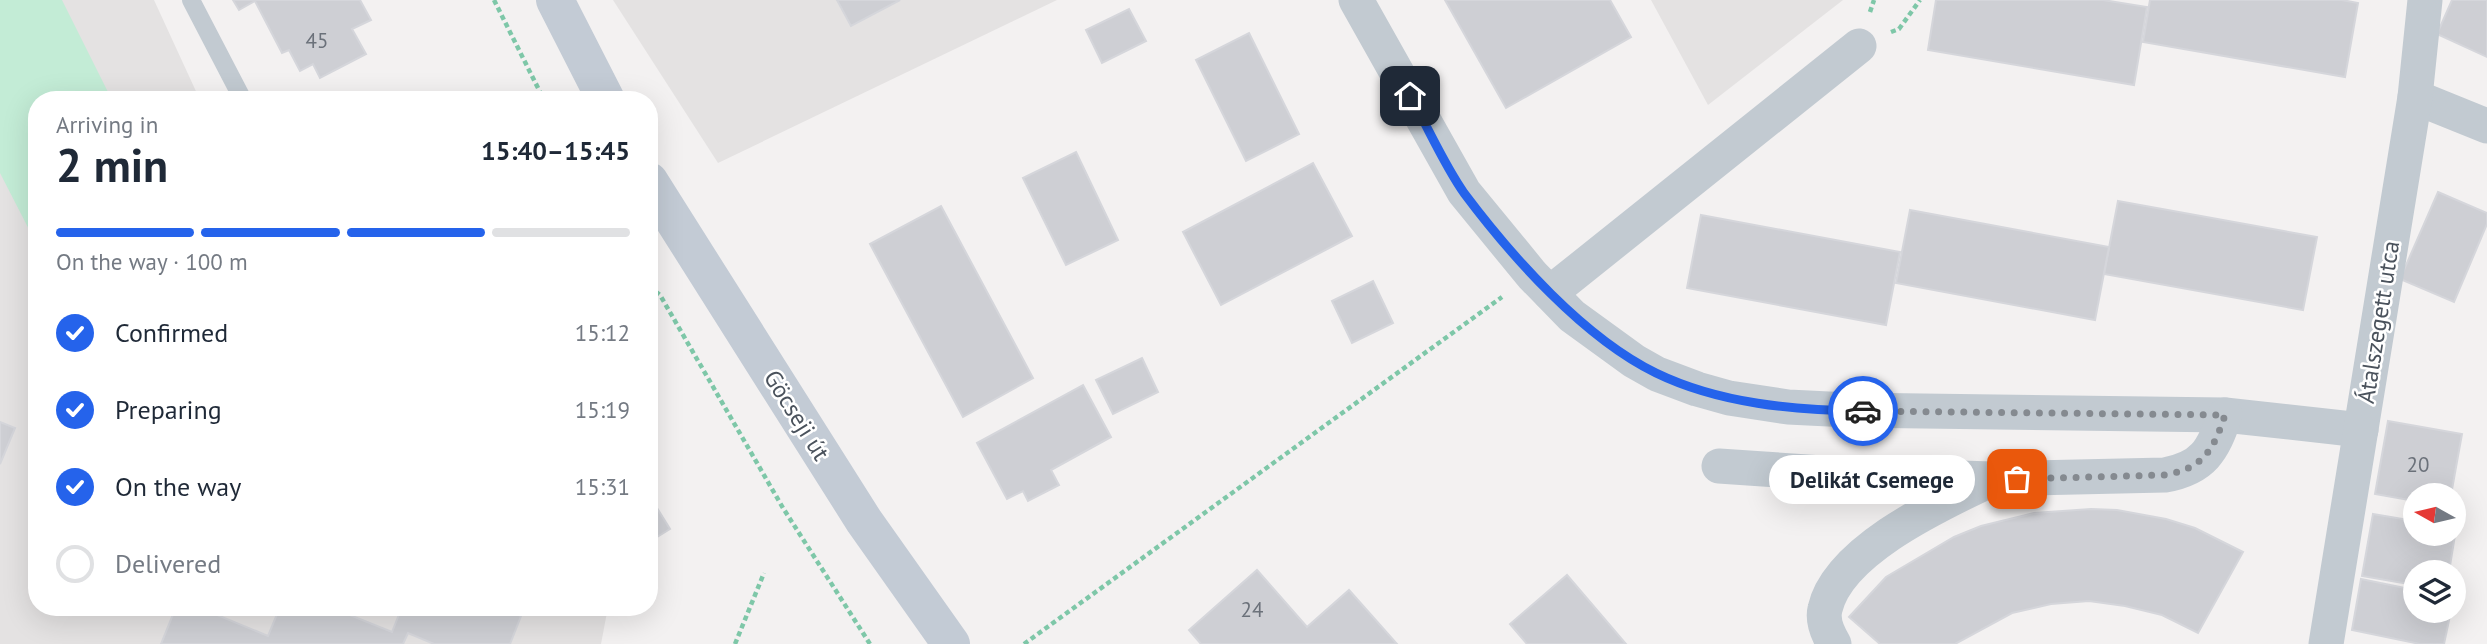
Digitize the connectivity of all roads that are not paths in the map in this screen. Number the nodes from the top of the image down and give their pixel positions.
1 (191, 0) edge
2 (555, 0) edge
3 (1356, 0) edge
4 (2425, 0) edge
5 (1859, 47) dead end
6 (238, 91) edge
7 (601, 91) edge
8 (2415, 97) junction
9 (2487, 126) edge
10 (658, 195) edge
11 (1541, 284) junction
12 (2225, 415) junction
13 (2361, 430) junction
14 (1719, 466) dead end
15 (1992, 480) junction
16 (951, 644) edge
17 (1835, 644) edge
18 (2326, 644) edge

1 - 6 lane
2 - 7 main road
3 - 11 street
4 - 8 street, Átalszegett utca
5 - 11 street
8 - 9 street
8 - 13 street, Átalszegett utca
10 - 16 main road, Göcseji út
11 - 12 street
12 - 13 street
12 - 15 street
13 - 18 street, Átalszegett utca
14 - 15 street
15 - 17 street

